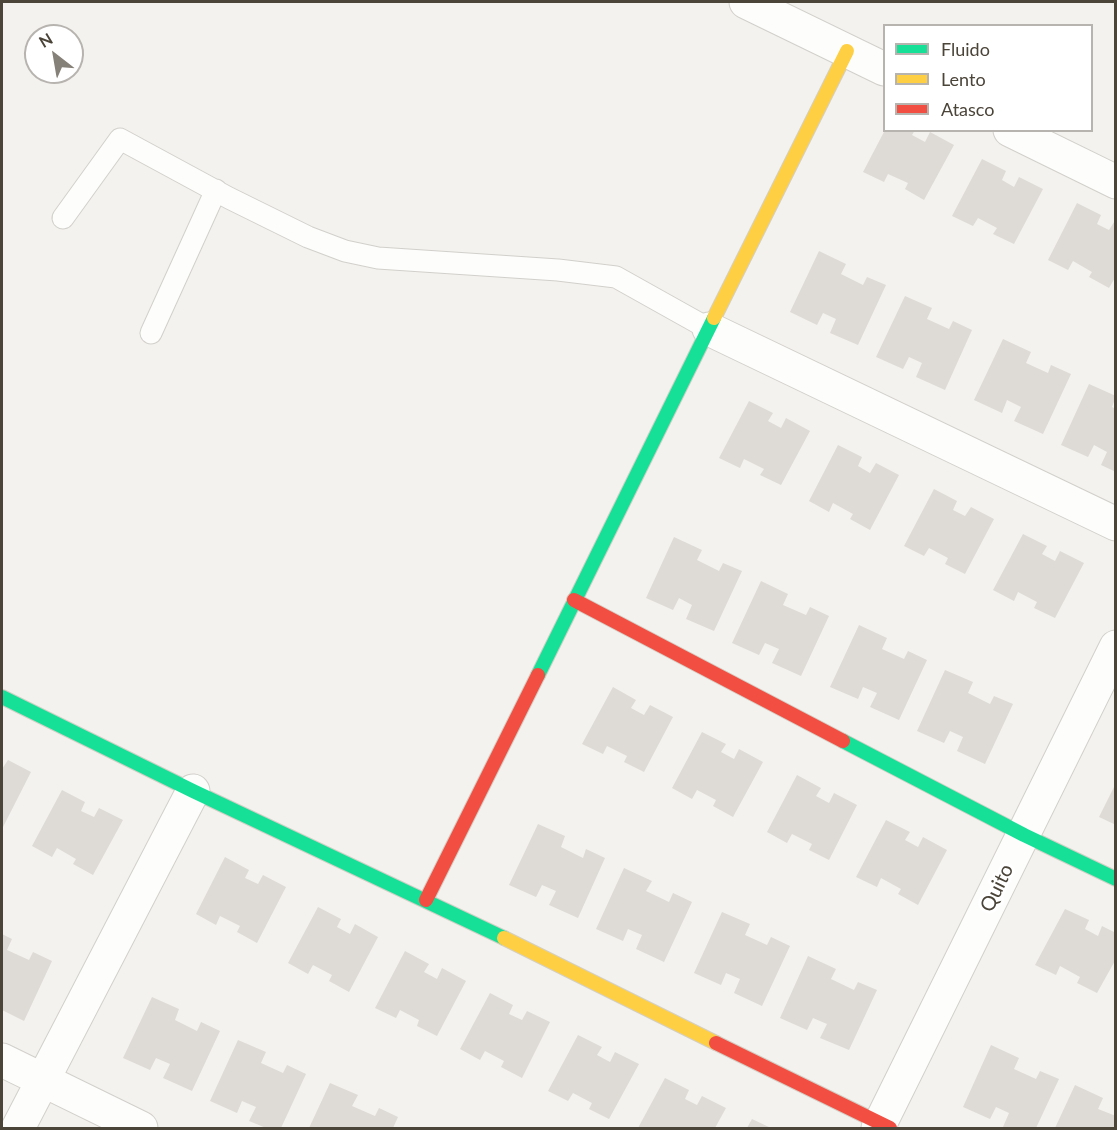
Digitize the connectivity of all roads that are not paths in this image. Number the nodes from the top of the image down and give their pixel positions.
1 (746, 2) edge
2 (847, 51) junction
3 (883, 68) edge
4 (1014, 132) edge
5 (1116, 182) edge
6 (216, 190) junction
7 (63, 218) dead end
8 (709, 329) junction
9 (151, 333) dead end
10 (1116, 524) edge
11 (574, 600) junction
12 (1116, 647) edge
13 (2, 697) edge
14 (193, 791) junction
15 (1024, 835) junction
16 (1116, 879) edge
17 (426, 900) junction
18 (2, 1060) edge
19 (42, 1080) junction
20 (883, 1127) edge
21 (18, 1128) edge
22 (141, 1128) edge

1 - 2 street
2 - 3 street
2 - 8 street
4 - 5 street
6 - 7 lane
6 - 8 lane
6 - 9 lane
8 - 10 street
8 - 11 street
11 - 15 street
11 - 17 street
12 - 15 street, Quito
13 - 14 street
14 - 17 street
14 - 19 street
15 - 16 street
15 - 20 street, Quito
17 - 20 street
18 - 19 street
19 - 21 street
19 - 22 street

